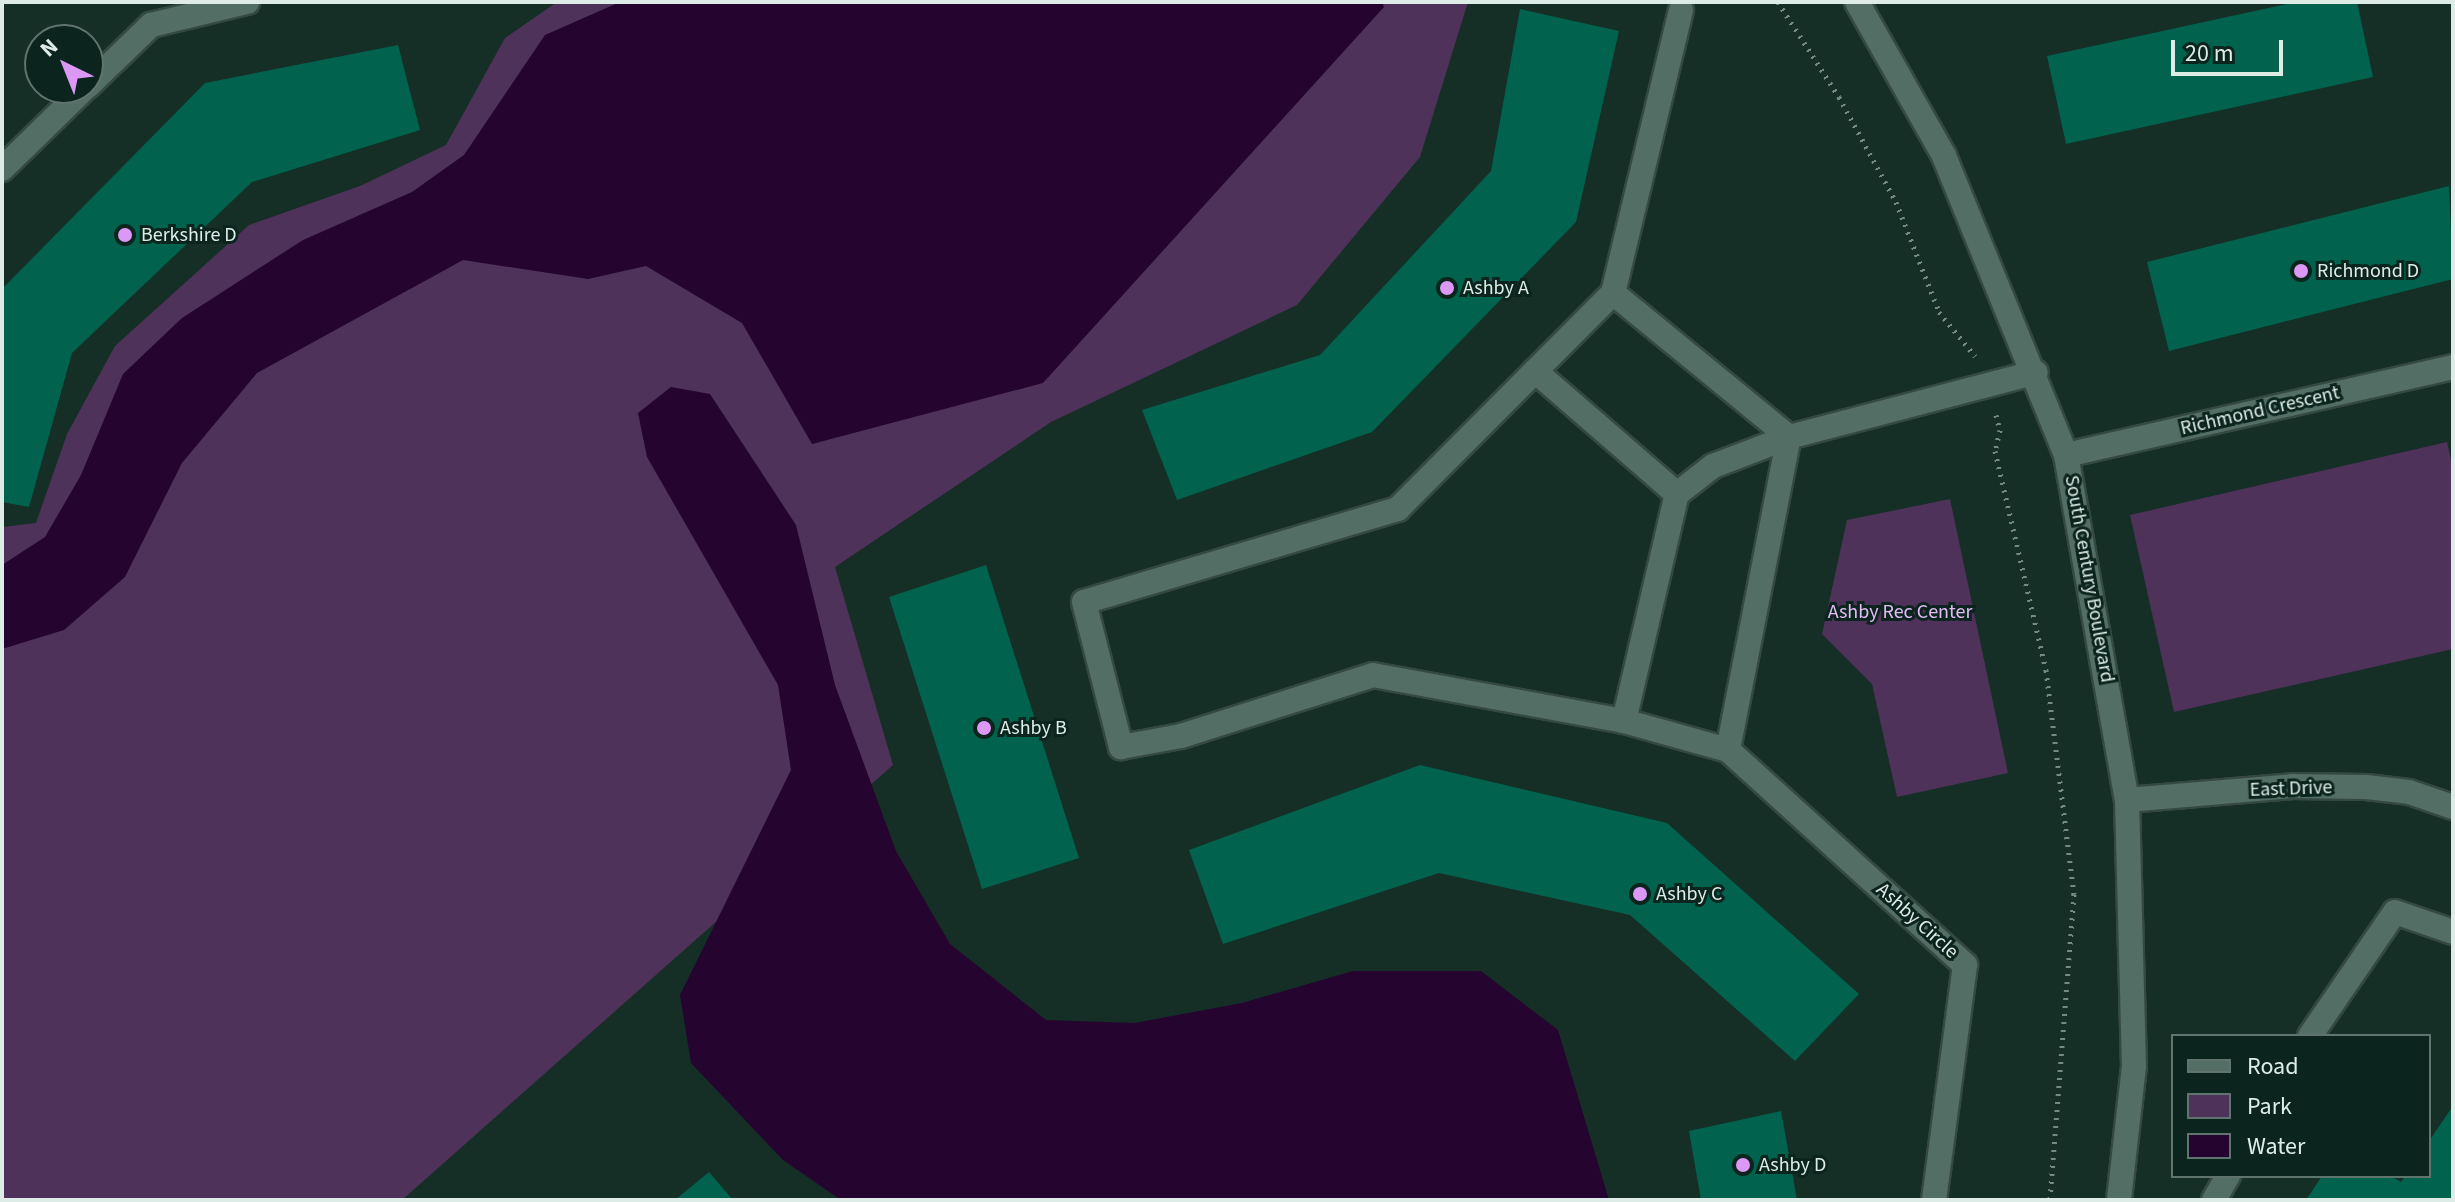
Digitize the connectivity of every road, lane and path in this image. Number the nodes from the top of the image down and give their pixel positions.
1 (247, 2) edge
2 (1778, 2) edge
3 (1857, 2) edge
4 (1681, 10) dead end
5 (104, 71) edge
6 (69, 104) edge
7 (2, 169) edge
8 (1613, 293) junction
9 (1971, 347) dead end
10 (2453, 367) edge
11 (1535, 371) junction
12 (2036, 372) junction
13 (2000, 430) dead end
14 (1789, 437) junction
15 (2066, 455) junction
16 (1677, 494) junction
17 (1624, 721) junction
18 (1728, 750) junction
19 (2127, 800) junction
20 (2453, 807) edge
21 (2453, 932) edge
22 (2311, 1034) edge
23 (2227, 1178) edge
24 (1934, 1200) edge
25 (2050, 1200) edge
26 (2119, 1200) edge
27 (2214, 1200) edge

1 - 5 street
2 - 9 path
3 - 12 street, South Century Boulevard
4 - 8 street
6 - 7 street
8 - 11 street
8 - 14 street
10 - 15 street, Richmond Crescent
11 - 16 street
11 - 17 street
12 - 14 street
12 - 15 street, South Century Boulevard
13 - 25 path
14 - 16 street
14 - 18 street
15 - 19 street, South Century Boulevard
16 - 17 street
17 - 18 street, Ashby Circle
18 - 24 street, Ashby Circle
19 - 20 street, East Drive
19 - 26 street, South Century Boulevard
21 - 22 street
23 - 27 street

